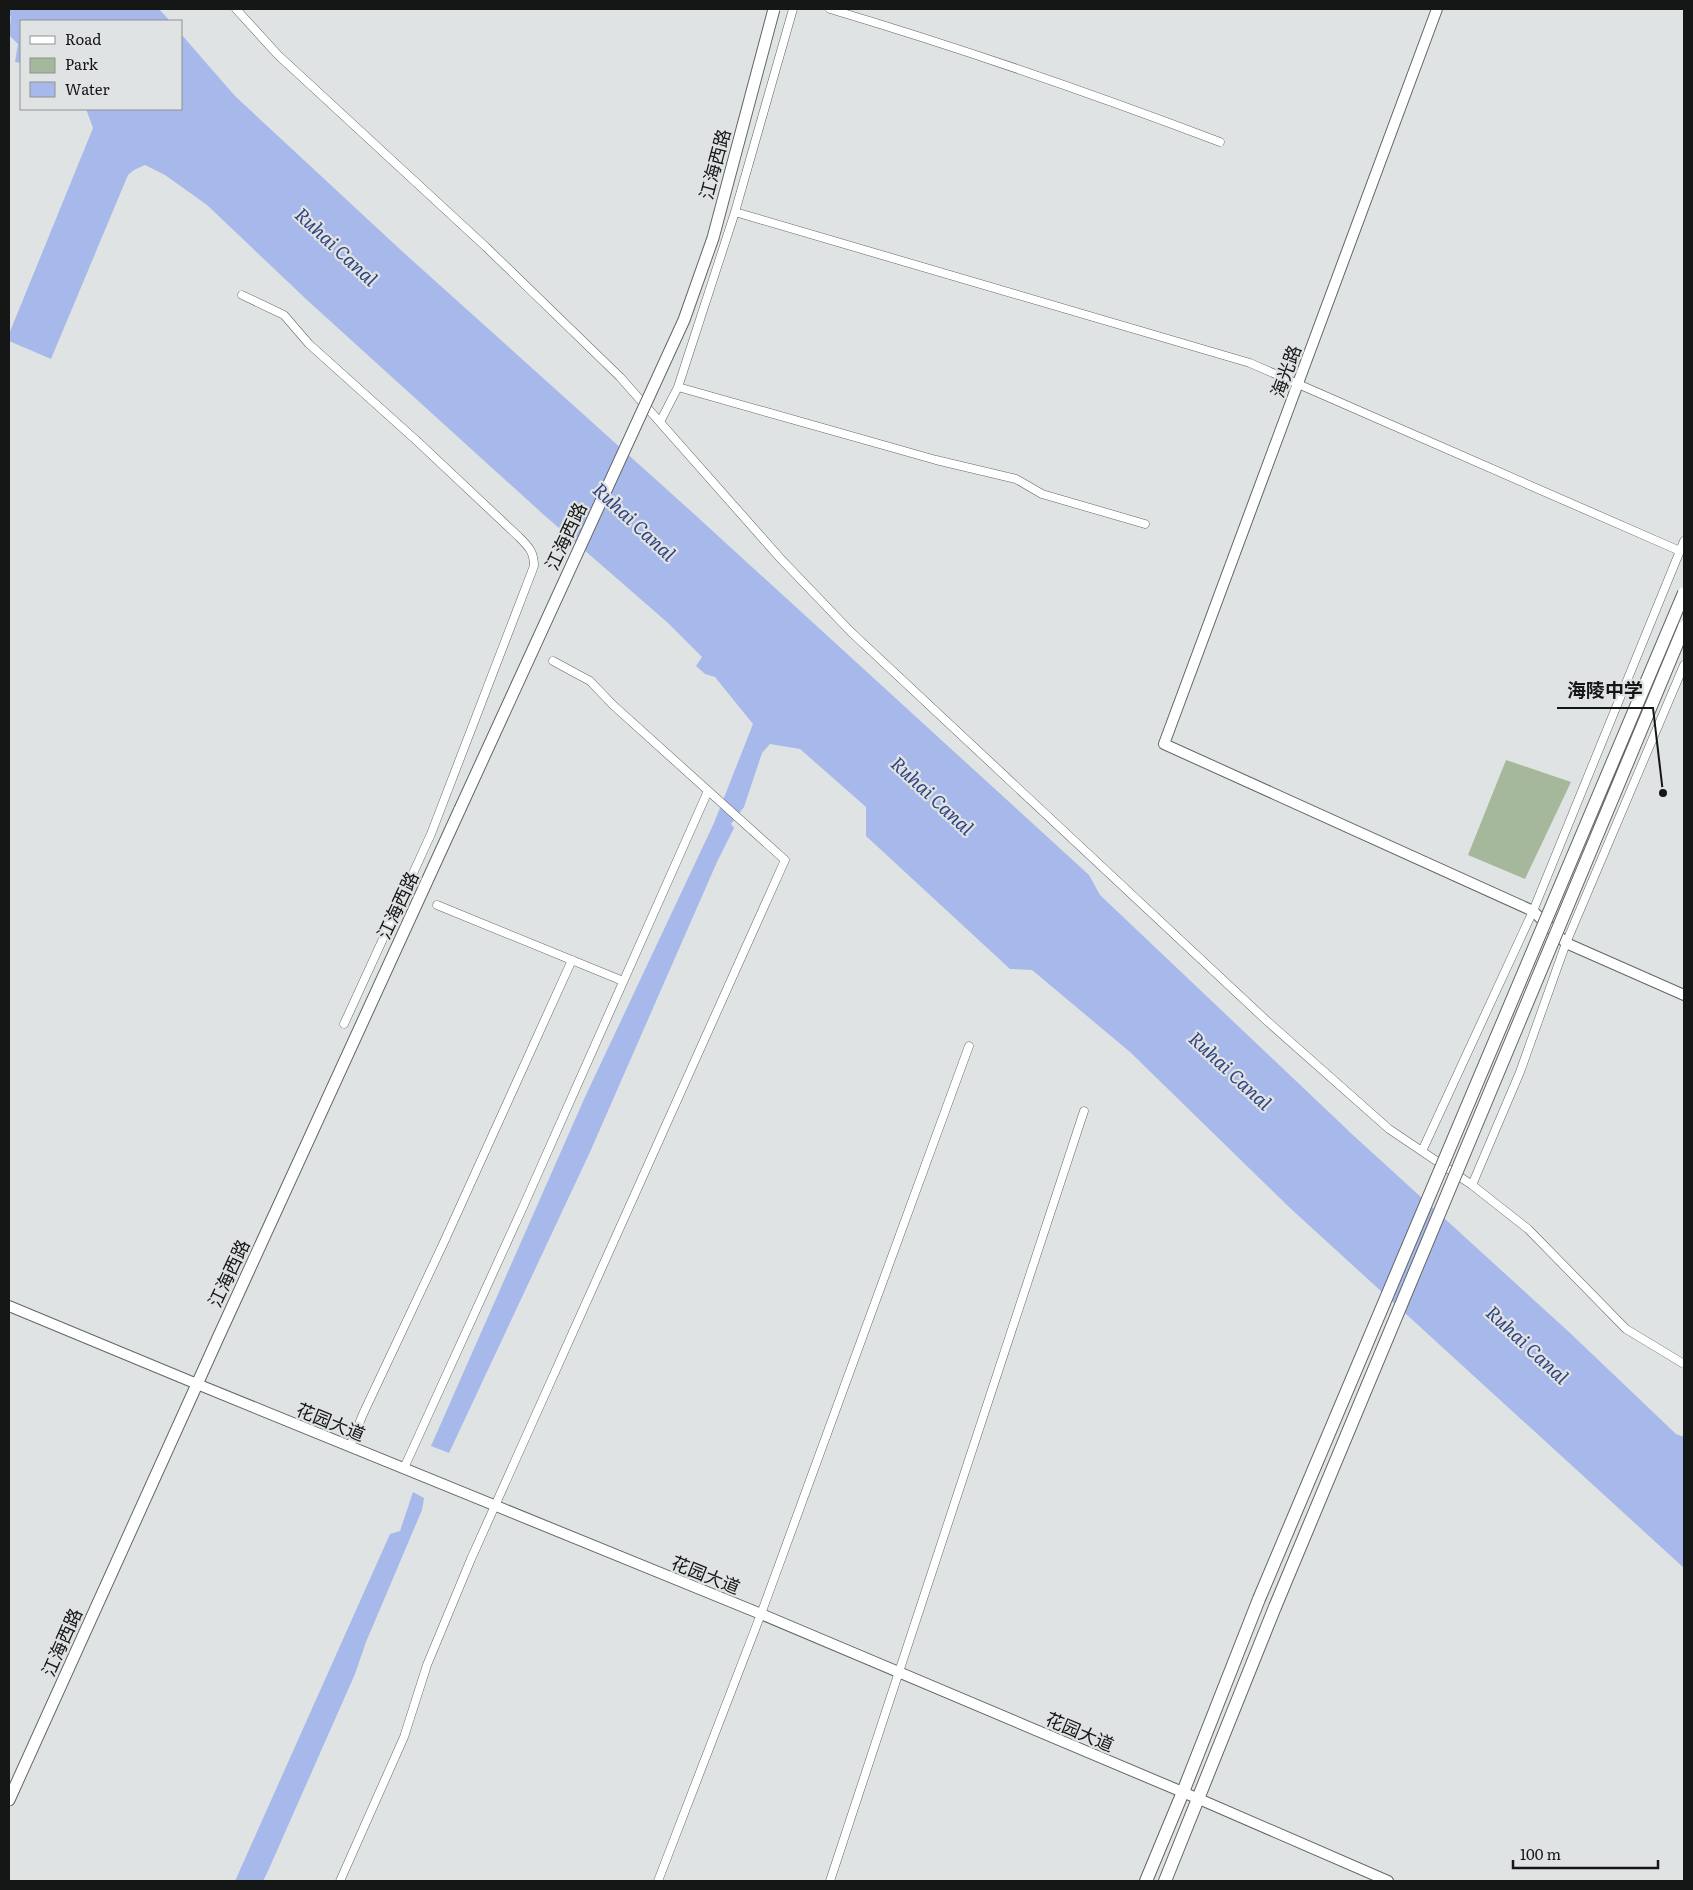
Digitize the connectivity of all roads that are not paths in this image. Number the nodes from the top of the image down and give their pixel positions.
1 (236, 9) edge
2 (774, 9) edge
3 (794, 9) edge
4 (830, 9) edge
5 (1437, 9) edge
6 (1220, 142) dead end
7 (735, 212) junction
8 (242, 295) dead end
9 (1298, 383) junction
10 (678, 387) junction
11 (660, 422) junction
12 (1146, 524) dead end
13 (1684, 541) edge
14 (1680, 552) junction
15 (1684, 593) edge
16 (1684, 627) edge
17 (553, 661) dead end
18 (1684, 665) edge
19 (708, 791) junction
20 (437, 905) dead end
21 (1533, 911) junction
22 (1566, 943) junction
23 (572, 960) junction
24 (623, 982) junction
25 (1684, 994) edge
26 (344, 1024) dead end
27 (970, 1046) dead end
28 (1084, 1111) dead end
29 (1422, 1151) junction
30 (1472, 1185) junction
31 (9, 1306) edge
32 (1684, 1364) edge
33 (197, 1384) junction
34 (350, 1446) junction
35 (404, 1468) junction
36 (495, 1506) junction
37 (761, 1614) junction
38 (899, 1674) junction
39 (1183, 1792) junction
40 (1199, 1799) junction
41 (9, 1800) edge
42 (340, 1881) edge
43 (658, 1881) edge
44 (830, 1881) edge
45 (1146, 1881) edge
46 (1165, 1881) edge
47 (1388, 1881) edge

1 - 11 street
2 - 33 main road, 江海西路, bridge
3 - 7 street
4 - 6 street
5 - 9 street, 海光路
7 - 9 street
7 - 10 street
8 - 26 street
9 - 14 street
9 - 21 street, 海光路
10 - 11 street
10 - 12 street
11 - 29 street
13 - 14 street
14 - 21 street
15 - 39 main road, bridge
16 - 40 main road, bridge
17 - 19 street
18 - 22 street
19 - 24 street
19 - 36 street
20 - 23 street
21 - 22 street
21 - 29 street
22 - 25 street
22 - 30 street
23 - 24 street
23 - 34 street
24 - 35 street
27 - 37 street
28 - 38 street
29 - 30 street
30 - 32 street
31 - 33 street, 花园大道
33 - 34 street, 花园大道
33 - 41 main road, 江海西路
34 - 35 street, 花园大道
35 - 36 street, 花园大道
36 - 37 street, 花园大道
36 - 42 street
37 - 38 street, 花园大道
37 - 43 street
38 - 39 street, 花园大道
38 - 44 street
39 - 40 street, 花园大道
39 - 45 main road
40 - 46 main road
40 - 47 street, 花园大道

